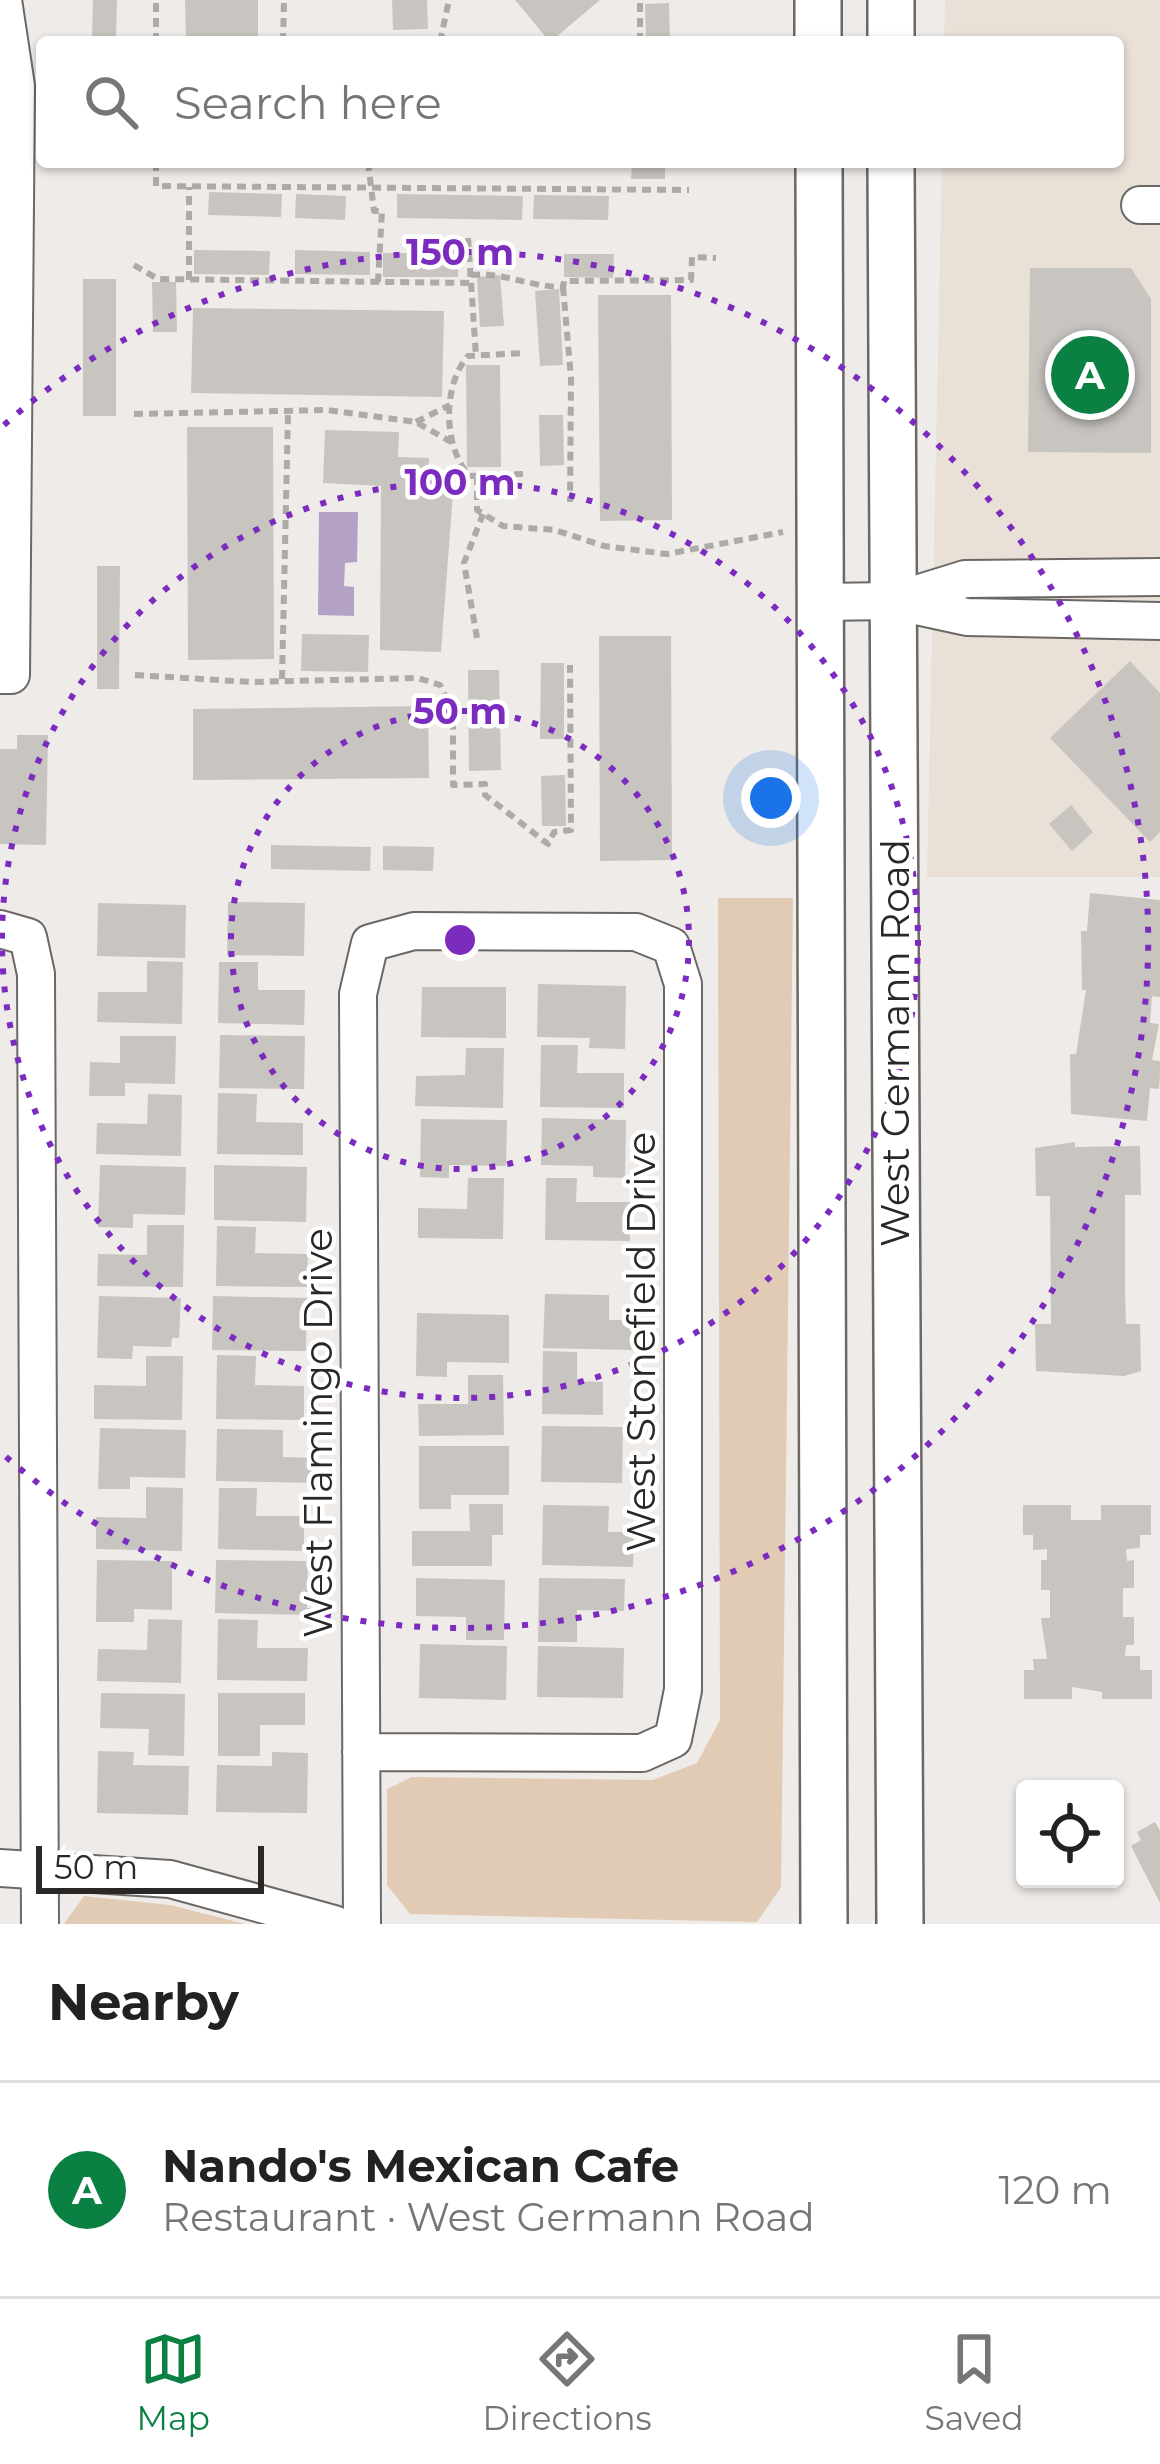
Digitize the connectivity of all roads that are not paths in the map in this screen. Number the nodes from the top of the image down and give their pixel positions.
1 (3, 0) edge
2 (818, 0) edge
3 (891, 0) edge
4 (818, 36) edge
5 (891, 36) edge
6 (819, 168) edge
7 (891, 168) edge
8 (1160, 577) edge
9 (893, 601) junction
10 (820, 602) junction
11 (1160, 621) edge
12 (6, 675) edge
13 (14, 933) edge
14 (671, 946) joint
15 (362, 1752) junction
16 (0, 1868) edge
17 (40, 1868) junction
18 (40, 1924) edge
19 (334, 1924) edge
20 (362, 1924) edge
21 (824, 1924) edge
22 (900, 1924) edge

1 - 12 street
2 - 4 main road
3 - 5 main road
6 - 10 main road, West Germann Road
7 - 9 main road, West Germann Road
8 - 9 street
9 - 10 street
9 - 11 street
9 - 22 main road, West Germann Road
10 - 21 main road, West Germann Road
13 - 17 street
14 - 15 street, West Stonefield Drive
14 - 15 street, West Flamingo Drive
15 - 20 street, West Flamingo Drive
16 - 17 street
17 - 18 street
17 - 19 street

